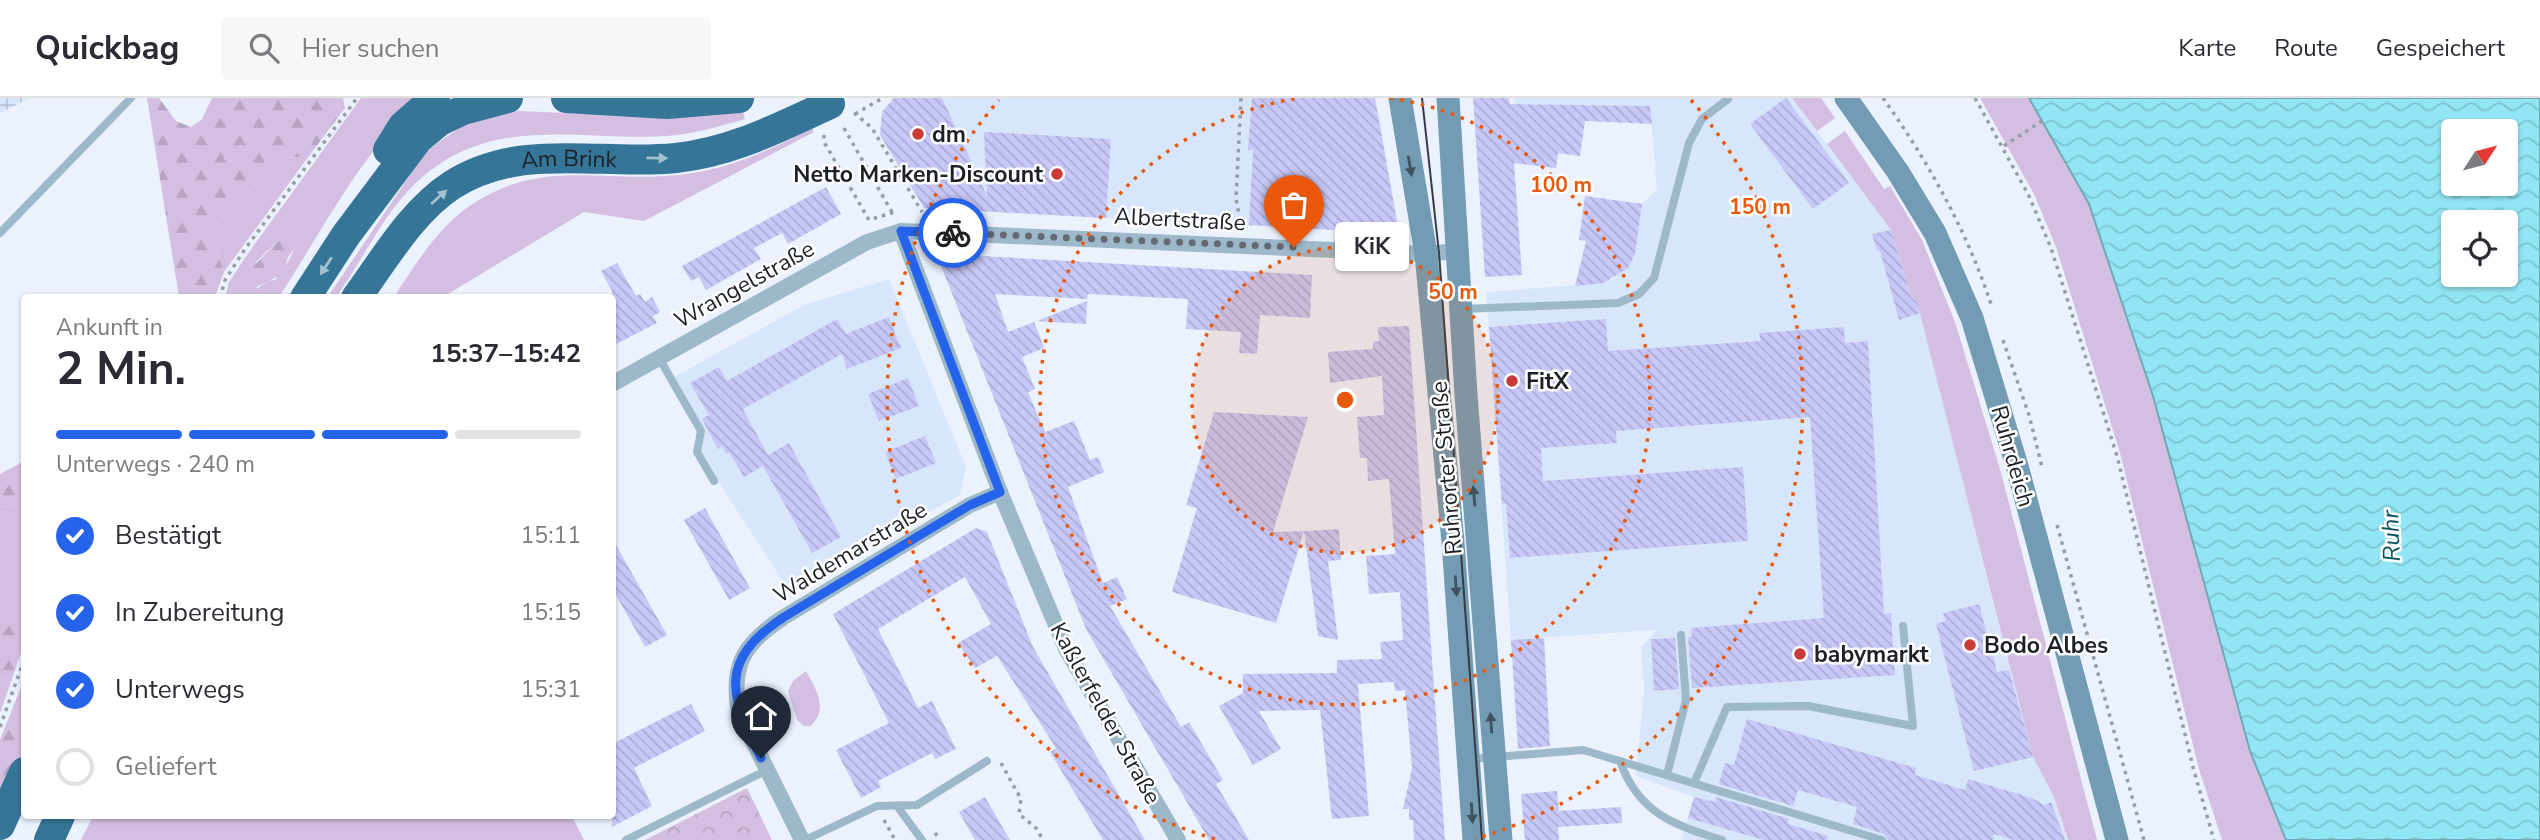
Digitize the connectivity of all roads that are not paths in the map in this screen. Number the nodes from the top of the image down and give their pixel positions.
1 (131, 98) edge
2 (435, 98) edge
3 (508, 98) edge
4 (565, 98) edge
5 (739, 98) edge
6 (1400, 98) edge
7 (1448, 98) edge
8 (1846, 98) edge
9 (1728, 99) edge
10 (831, 115) edge
11 (901, 231) junction
12 (0, 233) edge
13 (346, 235) junction
14 (1457, 251) junction
15 (1426, 254) junction
16 (308, 294) edge
17 (359, 294) edge
18 (1461, 309) junction
19 (659, 358) junction
20 (616, 382) edge
21 (714, 481) dead end
22 (1000, 492) junction
23 (1903, 626) dead end
24 (1681, 635) dead end
25 (1493, 757) junction
26 (1468, 759) junction
27 (987, 761) road end
28 (1620, 761) junction
29 (767, 770) junction
30 (1667, 775) junction
31 (21, 779) edge
32 (1694, 783) junction
33 (897, 806) junction
34 (22, 819) edge
35 (58, 819) edge
36 (0, 825) edge
37 (14, 840) edge
38 (48, 840) edge
39 (626, 840) edge
40 (803, 840) edge
41 (922, 840) edge
42 (1178, 840) edge
43 (1474, 840) edge
44 (1501, 840) edge
45 (1722, 840) edge
46 (1882, 840) edge
47 (2117, 840) edge

1 - 12 lane
2 - 13 highway
3 - 13 highway
4 - 5 highway
6 -> 15 main road, Ruhrorter Straße
7 - 14 main road, Ruhrorter Straße
8 - 47 main road, Ruhrdeich
9 - 18 lane
17 -> 10 highway, Am Brink
11 - 15 street, Albertstraße
11 - 19 street, Wrangelstraße
11 - 22 street, Kaßlerfelder Straße
13 -> 16 highway
14 - 15 street, Albertstraße
14 - 18 main road, Ruhrorter Straße
15 -> 26 main road, Ruhrorter Straße
25 -> 18 main road, Ruhrorter Straße
19 - 20 street, Wrangelstraße
19 - 21 lane
22 - 29 street, Waldemarstraße
22 - 42 street, Kaßlerfelder Straße
23 - 32 lane
24 - 30 lane
25 - 26 lane
25 - 28 lane
25 - 44 main road, Ruhrorter Straße
26 -> 43 main road, Ruhrorter Straße
27 - 33 lane
28 - 30 lane
28 - 45 lane
29 - 39 lane
29 - 40 street
30 - 32 lane
31 - 36 highway
32 - 46 lane
33 - 40 lane
33 - 41 lane
34 - 37 highway
35 - 38 highway

